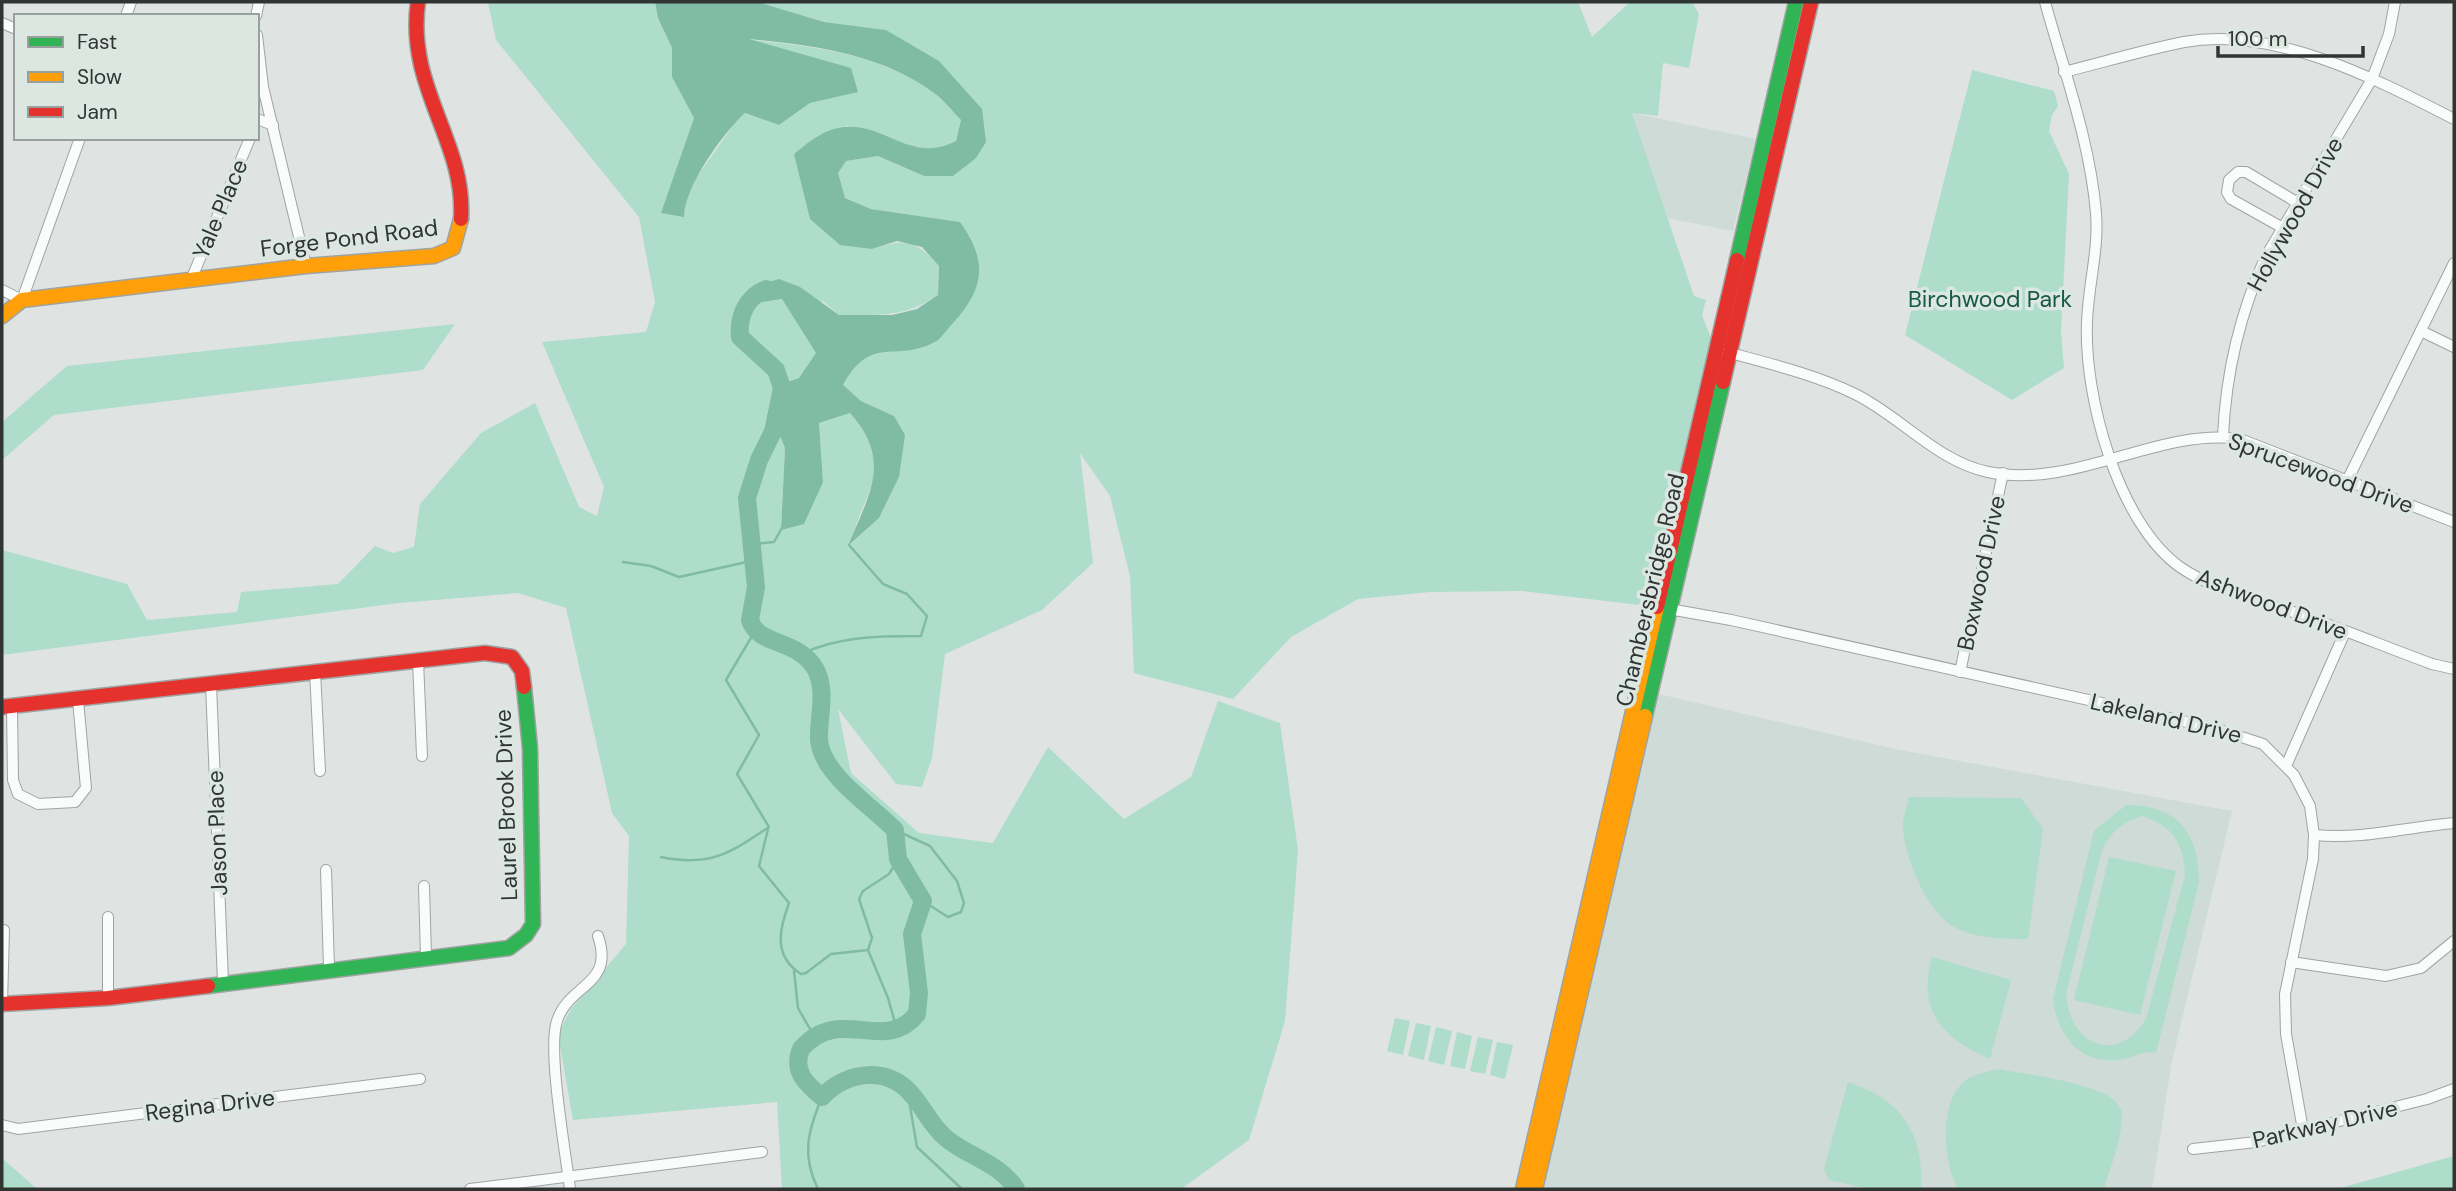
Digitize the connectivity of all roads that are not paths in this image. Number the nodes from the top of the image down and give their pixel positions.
1 (418, 2) edge
2 (1796, 2) edge
3 (1811, 2) edge
4 (2045, 2) edge
5 (2395, 2) edge
6 (259, 52) edge
7 (2064, 72) junction
8 (2372, 79) junction
9 (2454, 119) edge
10 (259, 120) edge
11 (273, 125) junction
12 (79, 140) edge
13 (249, 140) edge
14 (2298, 203) junction
15 (2283, 228) junction
16 (2454, 263) edge
17 (306, 266) junction
18 (191, 280) junction
19 (2, 290) edge
20 (22, 300) junction
21 (2, 316) edge
22 (2421, 331) junction
23 (2454, 347) edge
24 (1722, 351) junction
25 (2223, 436) junction
26 (2111, 462) junction
27 (2003, 473) junction
28 (2347, 481) junction
29 (2454, 522) edge
30 (1668, 609) junction
31 (2345, 632) junction
32 (418, 660) junction
33 (2454, 669) edge
34 (315, 671) junction
35 (1960, 672) junction
36 (211, 684) junction
37 (78, 700) junction
38 (7, 708) edge
39 (422, 756) dead end
40 (2286, 766) junction
41 (320, 771) dead end
42 (2454, 823) edge
43 (2314, 835) junction
44 (326, 870) dead end
45 (424, 886) dead end
46 (108, 917) dead end
47 (4, 930) dead end
48 (598, 936) dead end
49 (2454, 941) edge
50 (426, 957) junction
51 (2291, 962) junction
52 (329, 968) junction
53 (223, 982) junction
54 (108, 998) junction
55 (2, 1004) edge
56 (420, 1079) dead end
57 (2454, 1089) edge
58 (2, 1125) edge
59 (2303, 1130) junction
60 (2193, 1149) dead end
61 (762, 1152) dead end
62 (569, 1177) junction
63 (470, 1189) edge
64 (570, 1189) edge
65 (1523, 1189) edge
66 (1535, 1189) edge

1 - 17 main road, Forge Pond Road
2 - 24 main road, Chambersbridge Road
3 - 24 main road, Chambersbridge Road
4 - 7 street, Ashwood Drive
5 - 8 street, Hollywood Drive
6 - 11 street
7 - 8 street
7 - 26 street, Ashwood Drive
8 - 9 street
8 - 14 street, Hollywood Drive
10 - 11 street
11 - 17 street
12 - 20 street
13 - 18 street, Yale Place
14 - 15 street, Hollywood Drive
14 - 15 street
15 - 25 street, Hollywood Drive
16 - 22 street
17 - 18 main road, Forge Pond Road
18 - 20 main road, Forge Pond Road
19 - 20 street
20 - 21 main road
22 - 23 street
22 - 28 street
24 - 27 street, Sprucewood Drive
24 - 30 main road, Chambersbridge Road
24 - 65 main road, Chambersbridge Road
25 - 26 street, Sprucewood Drive
25 - 28 street, Sprucewood Drive
26 - 27 street, Sprucewood Drive
26 - 31 street, Ashwood Drive
27 - 35 street, Boxwood Drive
28 - 29 street, Sprucewood Drive
30 - 35 street, Lakeland Drive
30 - 66 main road, Chambersbridge Road
31 - 33 street, Ashwood Drive
31 - 40 street
32 - 34 main road, Laurel Brook Drive
32 - 39 street
32 - 50 main road, Laurel Brook Drive
34 - 36 main road, Laurel Brook Drive
34 - 41 street
35 - 40 street, Lakeland Drive
36 - 37 main road, Laurel Brook Drive
36 - 53 street, Jason Place
37 - 38 main road, Laurel Brook Drive
37 - 38 street
40 - 43 street, Lakeland Drive
42 - 43 street
43 - 51 street, Lakeland Drive
44 - 52 street
45 - 50 street
46 - 54 street
47 - 55 street
48 - 62 street
49 - 51 street
50 - 52 main road, Laurel Brook Drive
51 - 59 street, Lakeland Drive
52 - 53 main road, Laurel Brook Drive
53 - 54 main road, Laurel Brook Drive
54 - 55 main road, Laurel Brook Drive
56 - 58 street, Regina Drive
57 - 59 street, Parkway Drive
59 - 60 street, Parkway Drive
61 - 62 street
62 - 63 street
62 - 64 street

